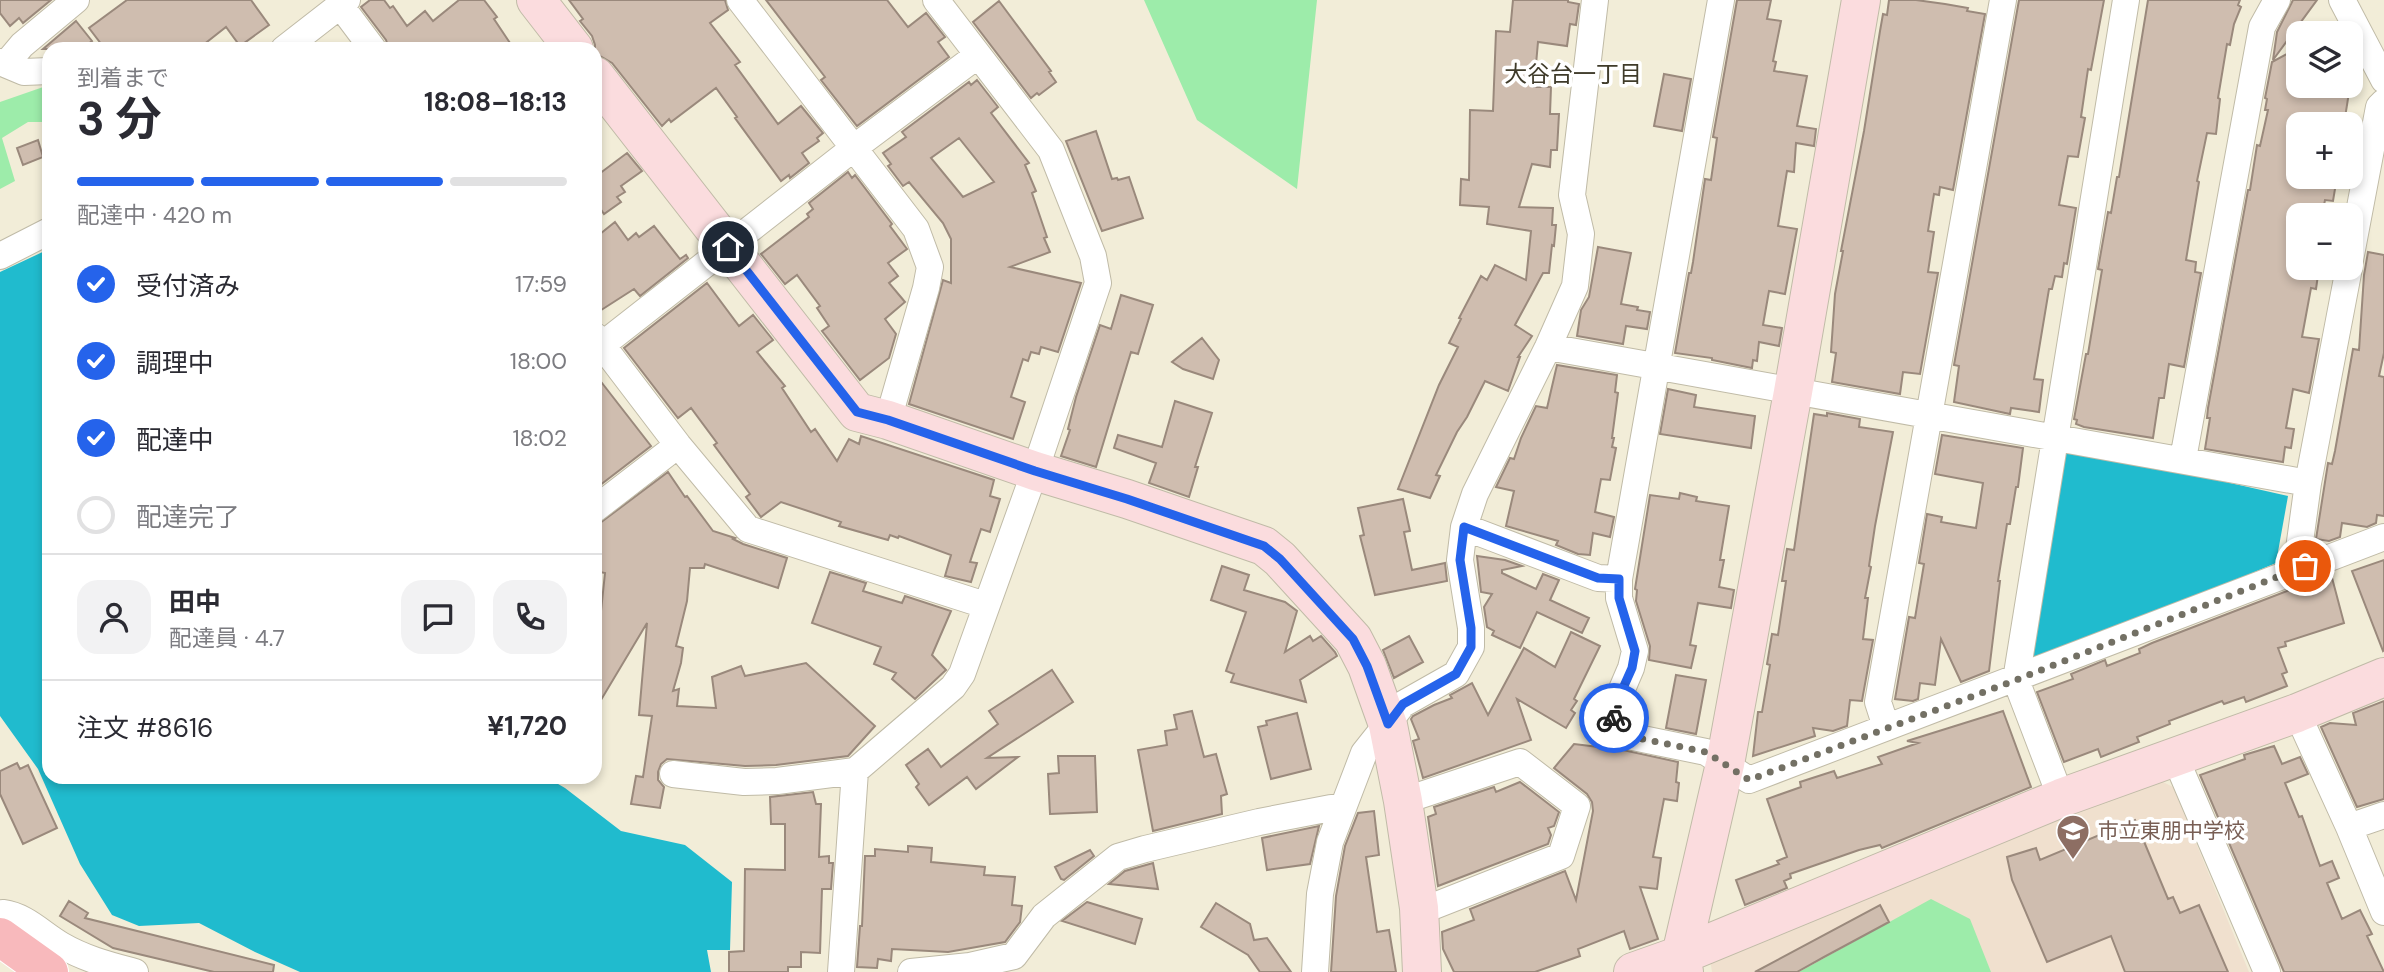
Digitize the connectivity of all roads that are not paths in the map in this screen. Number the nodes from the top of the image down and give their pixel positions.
1 (76, 0) edge
2 (536, 0) edge
3 (740, 0) edge
4 (936, 0) edge
5 (1595, 0) edge
6 (1721, 0) edge
7 (1861, 0) edge
8 (2003, 0) edge
9 (2126, 0) edge
10 (2277, 0) edge
11 (2342, 0) edge
12 (344, 3) edge
13 (293, 42) edge
14 (369, 42) edge
15 (569, 42) edge
16 (978, 55) junction
17 (3, 63) edge
18 (42, 71) edge
19 (2384, 80) edge
20 (602, 85) edge
21 (2384, 102) edge
22 (855, 147) junction
23 (2361, 203) edge
24 (42, 235) edge
25 (728, 247) junction
26 (0, 256) edge
27 (2347, 280) edge
28 (602, 338) edge
29 (602, 344) edge
30 (1548, 347) junction
31 (1656, 368) junction
32 (1793, 392) junction
33 (1930, 415) junction
34 (888, 420) junction
35 (2056, 438) junction
36 (678, 445) junction
37 (2183, 459) junction
38 (1035, 471) junction
39 (2308, 483) junction
40 (602, 504) edge
41 (1464, 527) junction
42 (2384, 537) edge
43 (2305, 566) junction
44 (1619, 579) junction
45 (985, 605) junction
46 (2384, 677) edge
47 (2016, 680) junction
48 (2297, 713) junction
49 (1388, 724) junction
50 (1886, 727) junction
51 (2175, 757) junction
52 (1725, 764) junction
53 (855, 771) junction
54 (673, 774) dead end
55 (2061, 798) junction
56 (1403, 801) junction
57 (1342, 808) junction
58 (2384, 815) edge
59 (2349, 827) junction
60 (1419, 908) junction
61 (2384, 912) edge
62 (0, 916) edge
63 (0, 937) edge
64 (1682, 963) edge
65 (49, 972) edge
66 (135, 972) edge
67 (841, 972) edge
68 (911, 972) edge
69 (1315, 972) edge
70 (1422, 972) edge
71 (1633, 972) edge
72 (2267, 972) edge

1 - 17 street
2 - 15 street
3 - 22 street
4 - 16 street
5 - 30 street
6 - 31 street
7 - 32 street
8 - 33 street
9 - 35 street
10 - 37 street
11 - 19 street
12 - 13 street
12 - 14 street
16 - 22 street
16 - 38 street
17 - 18 street
20 - 25 street
21 - 23 street
22 - 25 street
22 - 34 street
24 - 26 street
25 - 28 street
25 - 34 street
27 - 39 street
29 - 36 street
30 - 31 street
30 - 41 street
31 - 32 street
31 - 44 street
32 - 33 street
32 - 52 street
33 - 35 street
33 - 50 street
34 - 38 street
35 - 37 street
35 - 47 street
36 - 40 street
36 - 45 street
37 - 39 street
38 - 45 street
38 - 49 street
39 - 43 street
41 - 44 street
41 - 49 street
42 - 43 street
43 - 47 street
44 - 52 street
45 - 53 street
46 - 48 street
47 - 50 street
47 - 55 street
48 - 51 street
48 - 59 street
49 - 56 street
49 - 57 street
50 - 52 street
51 - 55 street
51 - 72 street
52 - 64 street
53 - 54 street
53 - 67 street
55 - 64 street
56 - 60 street
56 - 60 street
57 - 68 street
57 - 69 street
58 - 59 street
59 - 61 street
60 - 70 street
62 - 66 street
63 - 65 main road
64 - 71 street

